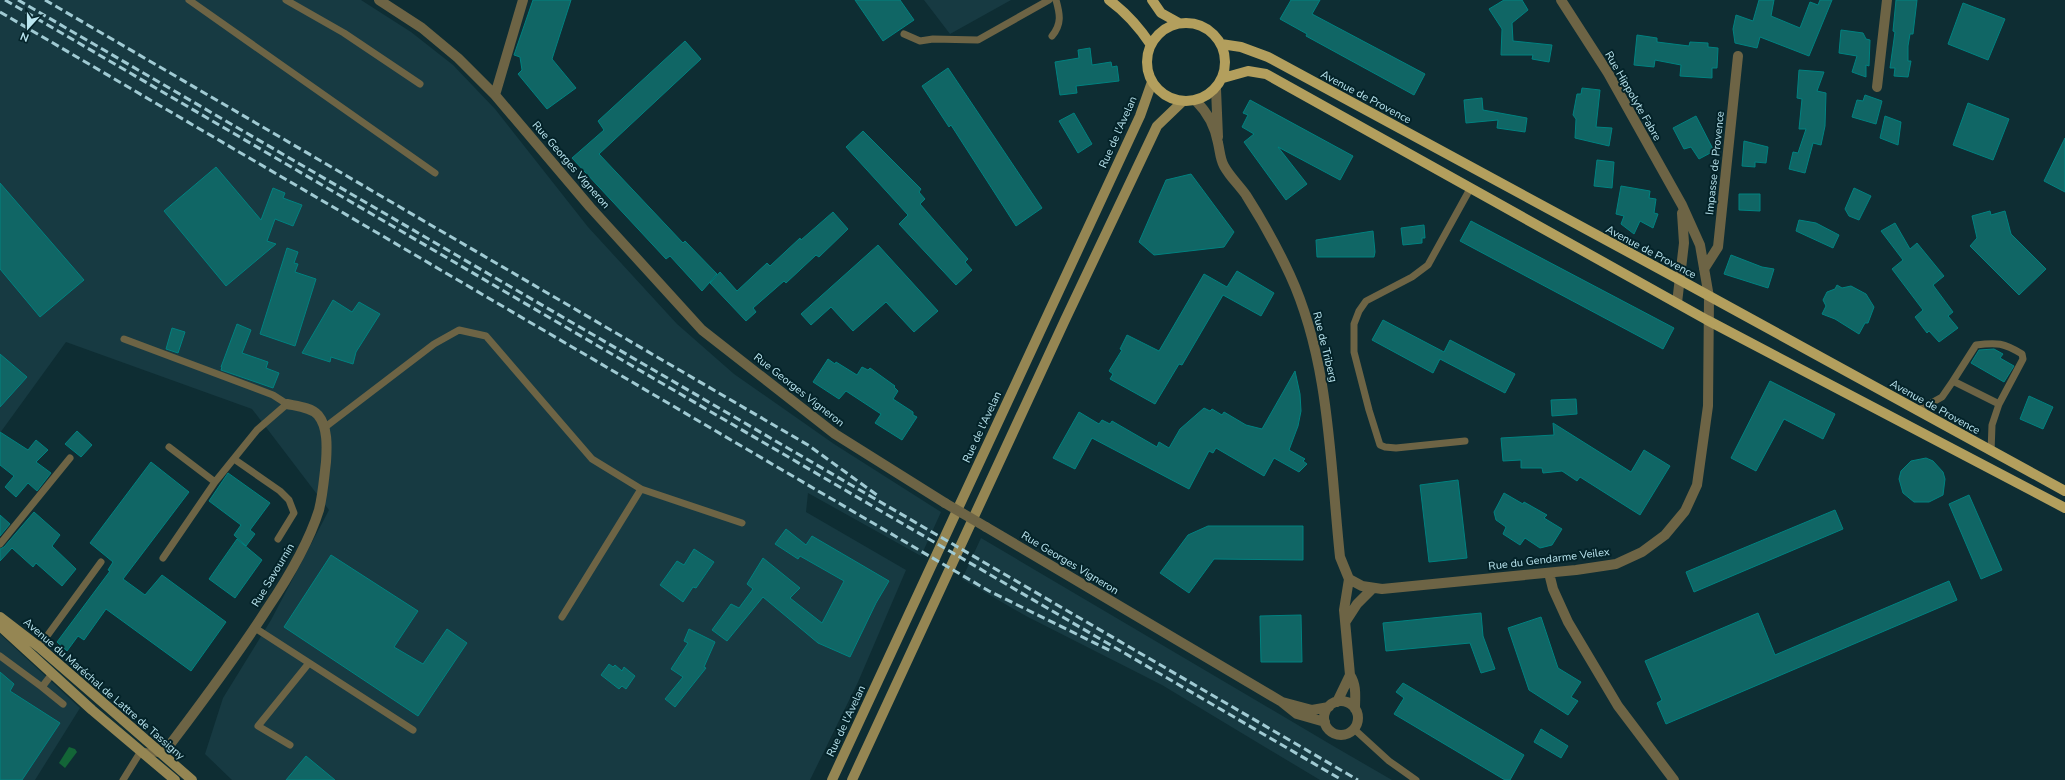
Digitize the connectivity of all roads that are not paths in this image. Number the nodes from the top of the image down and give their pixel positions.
1 (189, 0) edge
2 (286, 0) edge
3 (379, 0) edge
4 (524, 0) edge
5 (1049, 0) edge
6 (1056, 0) edge
7 (1110, 0) edge
8 (1152, 0) edge
9 (1561, 0) edge
10 (1887, 0) edge
11 (1122, 5) edge
12 (1179, 24) junction
13 (904, 34) dead end
14 (1052, 36) dead end
15 (1221, 44) junction
16 (1151, 45) junction
17 (1738, 56) dead end
18 (1223, 78) junction
19 (1152, 82) junction
20 (420, 84) dead end
21 (1877, 87) dead end
22 (1216, 89) junction
23 (495, 95) junction
24 (1196, 101) junction
25 (1182, 102) junction
26 (1218, 141) junction
27 (435, 173) dead end
28 (1470, 189) junction
29 (1682, 205) junction
30 (1704, 269) junction
31 (1680, 280) junction
32 (1709, 297) junction
33 (1677, 303) junction
34 (1708, 320) junction
35 (124, 339) dead end
36 (1953, 381) junction
37 (287, 404) junction
38 (1999, 404) junction
39 (1917, 411) junction
40 (324, 428) junction
41 (1465, 441) dead end
42 (169, 447) dead end
43 (1992, 452) junction
44 (70, 458) dead end
45 (234, 459) junction
46 (215, 482) junction
47 (641, 490) junction
48 (2065, 491) edge
49 (2065, 508) edge
50 (742, 523) dead end
51 (278, 539) dead end
52 (0, 544) edge
53 (163, 558) dead end
54 (101, 562) dead end
55 (1549, 573) junction
56 (1349, 579) junction
57 (1372, 589) junction
58 (0, 617) edge
59 (562, 617) dead end
60 (1346, 621) junction
61 (0, 626) edge
62 (255, 628) junction
63 (39, 647) junction
64 (0, 656) edge
65 (309, 663) junction
66 (52, 674) junction
67 (1350, 675) junction
68 (42, 687) junction
69 (1282, 702) junction
70 (63, 704) dead end
71 (1333, 705) junction
72 (1355, 709) junction
73 (1325, 722) junction
74 (1354, 729) junction
75 (413, 730) dead end
76 (290, 745) dead end
77 (141, 751) junction
78 (163, 754) junction
79 (123, 780) edge
80 (175, 780) edge
81 (192, 780) edge
82 (832, 780) edge
83 (852, 780) edge
84 (1416, 780) edge
85 (1674, 780) edge

1 - 27 lane
2 - 20 lane
3 - 23 street, Rue Georges Vigneron
4 - 23 street
5 - 13 lane
6 - 14 lane
7 - 11 main road
8 - 12 main road
9 - 29 street, Rue Hippolyte Fabre
10 - 21 street
11 - 16 main road
12 - 15 main road
12 - 16 main road
15 - 18 main road
15 - 31 main road, Avenue de Provence
16 - 19 main road
17 - 30 street, Impasse de Provence
18 - 22 main road
18 - 28 main road
19 - 25 main road
19 - 82 main road, Rue de l'Avelan
22 - 24 main road
22 - 26 street, Rue de Triberg
23 - 69 street, Rue Georges Vigneron, bridge
24 - 25 main road
24 - 26 street, Rue de Triberg
25 - 83 main road
26 - 56 street, Rue de Triberg
28 - 33 main road
28 - 41 lane
29 - 30 street, Rue Hippolyte Fabre
29 - 31 street, Rue Hippolyte Fabre
30 - 32 street, Rue Hippolyte Fabre
31 - 32 main road, Avenue de Provence
31 - 33 street, Rue Hippolyte Fabre
32 - 34 street, Rue du Gendarme Veilex
32 - 39 main road, Avenue de Provence
33 - 34 main road
34 - 49 main road
34 - 55 street, Rue du Gendarme Veilex
35 - 37 lane
36 - 38 lane
36 - 38 lane
36 - 39 lane
37 - 40 street
37 - 45 lane
38 - 43 lane
39 - 43 main road, Avenue de Provence
40 - 47 lane
40 - 62 street, Rue Savournin
42 - 46 lane
43 - 48 main road, Avenue de Provence
44 - 52 lane
45 - 46 lane
45 - 51 lane
46 - 53 lane
47 - 50 lane
47 - 59 lane
54 - 63 lane
55 - 57 street, Rue du Gendarme Veilex
55 - 85 street
56 - 57 street
56 - 60 street
57 - 60 street
58 - 63 main road, Avenue du Maréchal de Lattre de Tassigny
60 - 67 street
61 - 66 main road, Avenue du Maréchal de Lattre de Tassigny
62 - 65 lane
62 - 78 street, Rue Savournin
63 - 78 main road, Avenue du Maréchal de Lattre de Tassigny
64 - 68 lane
65 - 75 lane
65 - 76 lane
66 - 68 lane
66 - 77 main road, Avenue du Maréchal de Lattre de Tassigny
67 - 71 street
67 - 72 street
68 - 70 lane
69 - 71 street, Rue Georges Vigneron
69 - 73 street, Rue Georges Vigneron
71 - 72 street
71 - 73 street
72 - 74 street
73 - 74 street
74 - 84 lane
77 - 78 lane
77 - 79 lane
77 - 80 main road, Avenue du Maréchal de Lattre de Tassigny
78 - 81 main road, Avenue du Maréchal de Lattre de Tassigny

